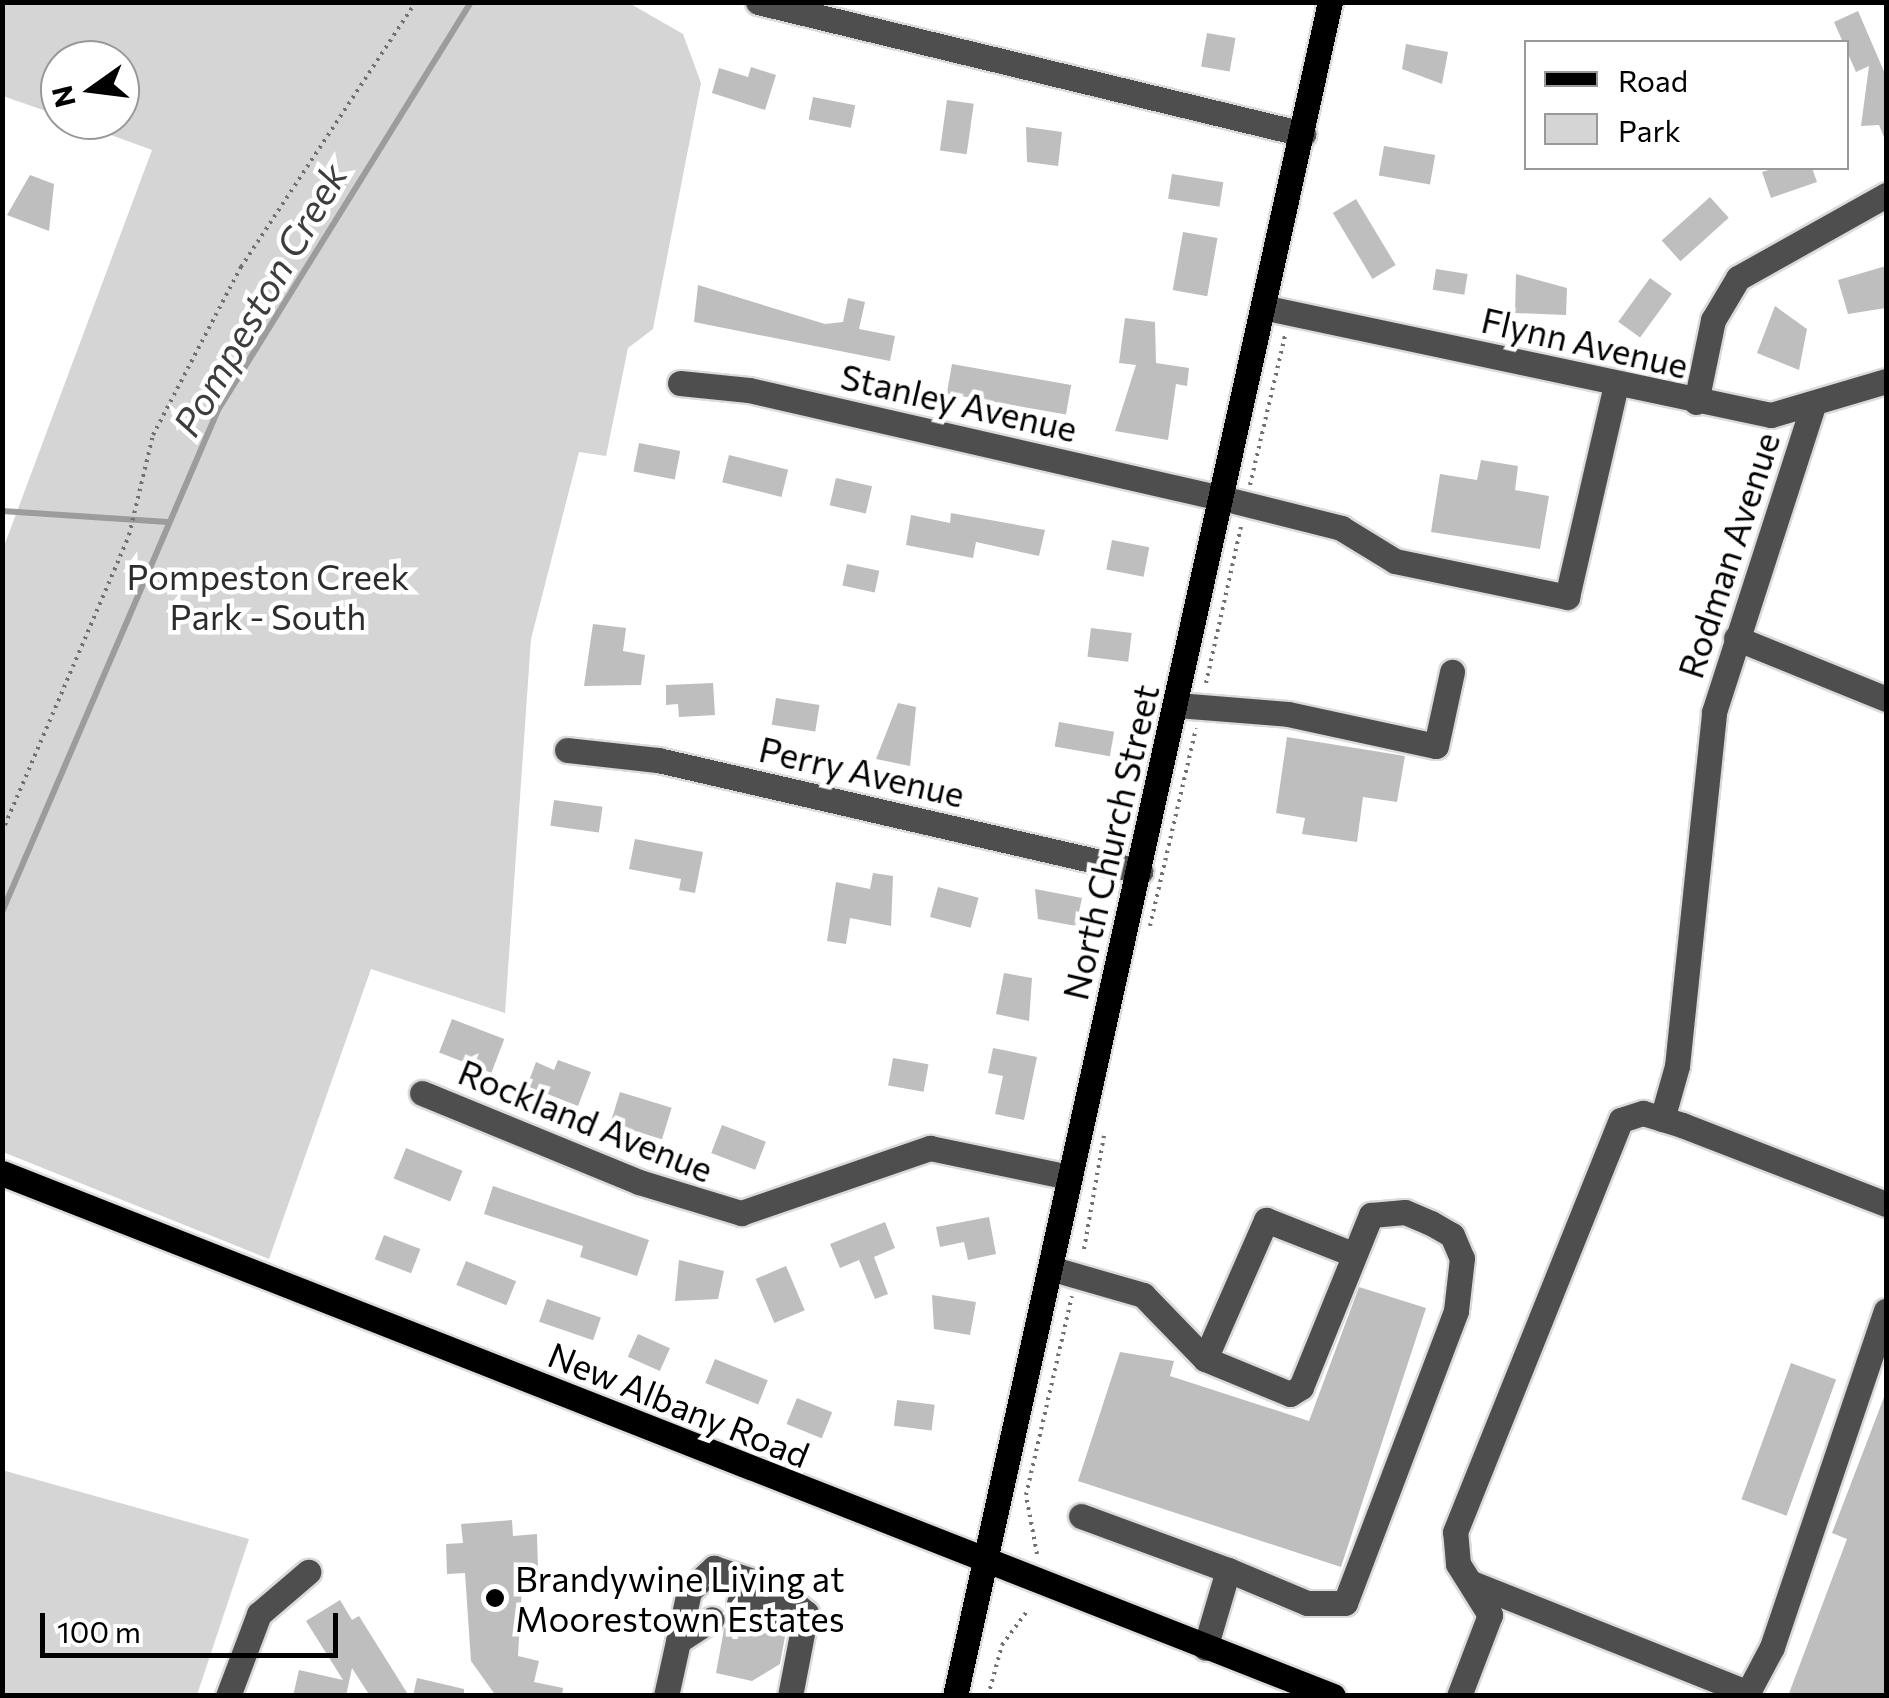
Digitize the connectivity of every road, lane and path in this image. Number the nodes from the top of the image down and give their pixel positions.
1 (416, 2) edge
2 (758, 2) edge
3 (1330, 2) edge
4 (1303, 134) junction
5 (1886, 195) edge
6 (1267, 308) junction
7 (1285, 336) dead end
8 (1886, 381) edge
9 (680, 383) dead end
10 (1616, 384) junction
11 (1696, 402) junction
12 (1812, 408) junction
13 (1250, 485) dead end
14 (1222, 498) junction
15 (1242, 525) dead end
16 (1736, 638) junction
17 (1452, 672) dead end
18 (1206, 683) dead end
19 (1886, 699) edge
20 (1177, 705) junction
21 (1196, 728) dead end
22 (567, 750) dead end
23 (2, 832) edge
24 (1140, 872) junction
25 (1146, 946) dead end
26 (422, 1092) dead end
27 (1662, 1119) junction
28 (1107, 1120) dead end
29 (2, 1173) edge
30 (1069, 1177) junction
31 (1886, 1204) edge
32 (1084, 1249) dead end
33 (1350, 1253) junction
34 (1053, 1270) junction
35 (1072, 1294) dead end
36 (1886, 1310) edge
37 (1205, 1359) junction
38 (1081, 1516) dead end
39 (1034, 1558) dead end
40 (986, 1564) junction
41 (1228, 1570) junction
42 (308, 1572) dead end
43 (1472, 1583) junction
44 (740, 1603) dead end
45 (1028, 1610) dead end
46 (712, 1619) dead end
47 (804, 1632) junction
48 (678, 1641) junction
49 (1205, 1648) junction
50 (671, 1694) edge
51 (1748, 1694) edge
52 (228, 1696) edge
53 (790, 1696) edge
54 (955, 1696) edge
55 (988, 1696) edge
56 (1333, 1696) edge
57 (1459, 1696) edge

1 - 23 path
2 - 4 street
3 - 4 main road, North Church Street
4 - 6 main road, North Church Street
5 - 11 street
6 - 10 street, Flynn Avenue
6 - 14 main road, North Church Street
7 - 13 path
8 - 12 street, Flynn Avenue
9 - 14 street, Stanley Avenue
10 - 11 street, Flynn Avenue
10 - 14 street, Stanley Avenue
11 - 12 street, Flynn Avenue
12 - 16 street, Rodman Avenue
14 - 20 main road, North Church Street
15 - 18 path
16 - 19 street
16 - 27 street, Rodman Avenue
17 - 20 street
20 - 24 main road, North Church Street
21 - 25 path
22 - 24 street, Perry Avenue
24 - 30 main road, North Church Street
26 - 30 street, Rockland Avenue
27 - 31 street
27 - 43 street
28 - 32 path
29 - 40 main road, New Albany Road
30 - 34 main road, North Church Street
33 - 37 street
33 - 37 street
33 - 41 street
34 - 37 street
34 - 40 main road, North Church Street
35 - 39 path
36 - 51 street
38 - 41 street
40 - 49 main road, New Albany Road
40 - 54 main road, North Church Street
41 - 49 street
42 - 52 street
43 - 51 street
43 - 57 street
44 - 47 street
45 - 55 path
46 - 48 street
47 - 48 street
47 - 53 street
48 - 50 street
49 - 56 main road, New Albany Road

